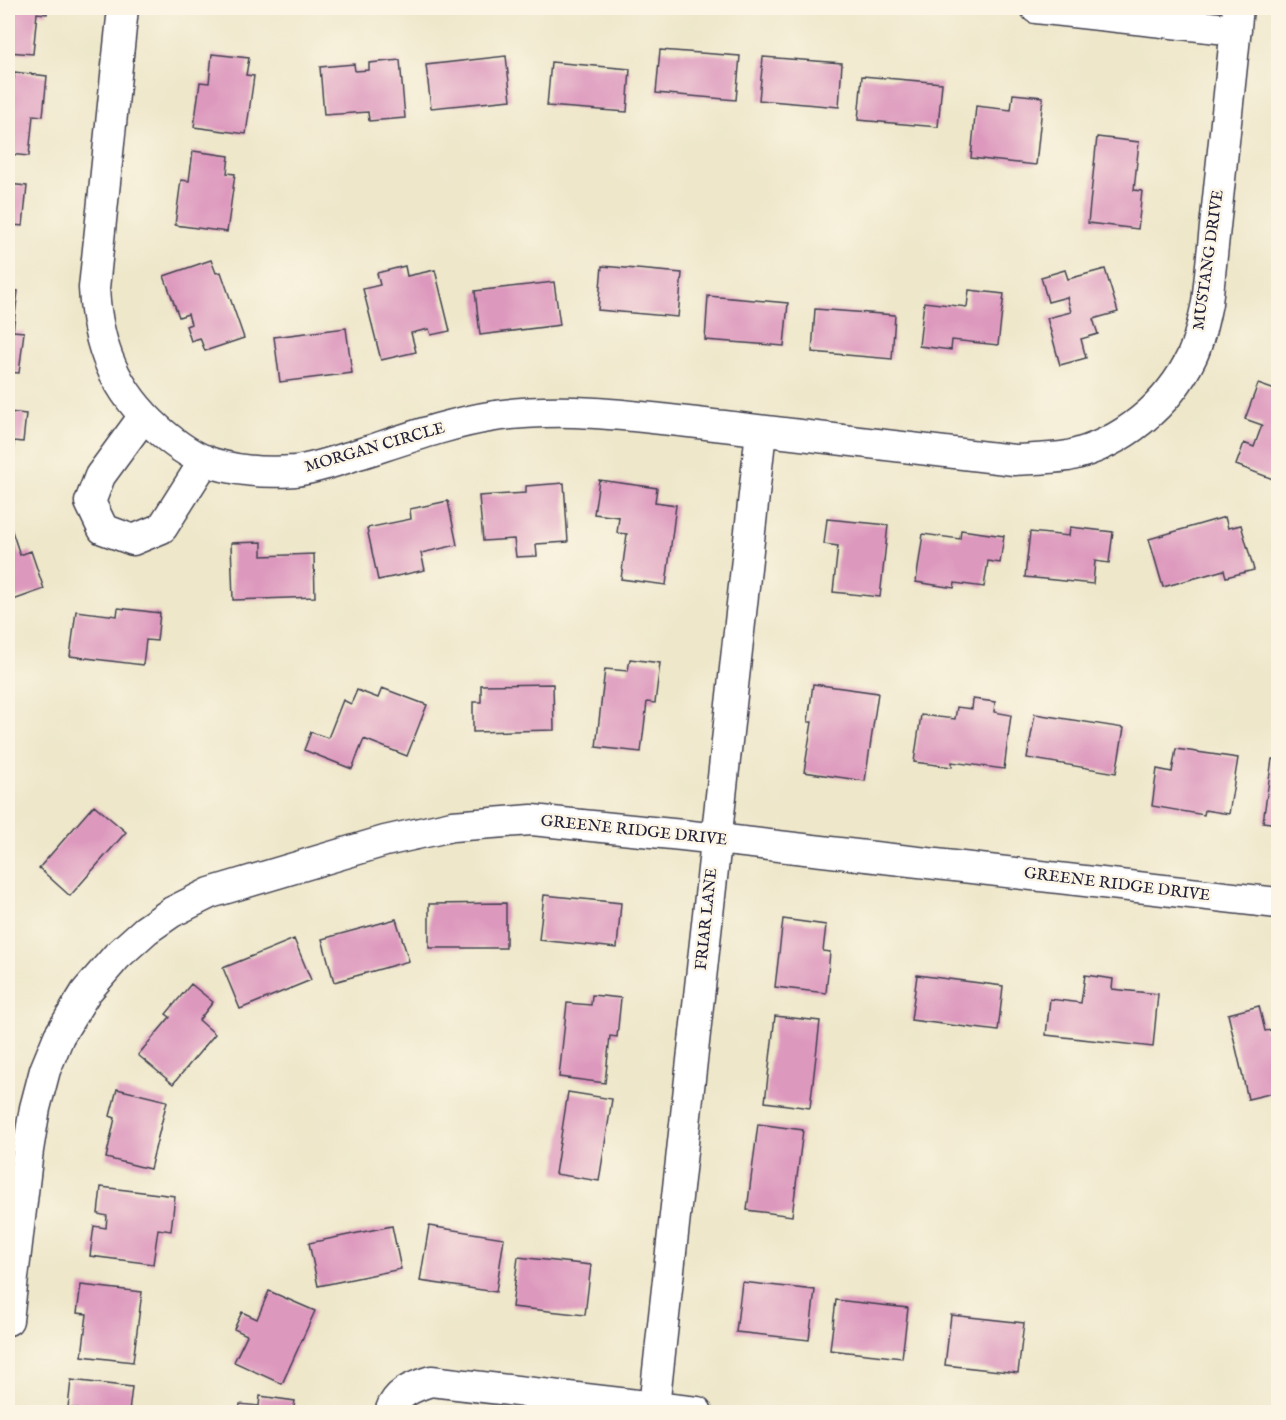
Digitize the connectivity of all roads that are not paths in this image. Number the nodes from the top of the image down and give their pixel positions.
1 (123, 8) edge
2 (1036, 8) edge
3 (1237, 19) edge
4 (144, 416) junction
5 (761, 431) junction
6 (934, 451) joint
7 (205, 460) junction
8 (716, 839) junction
9 (1278, 903) edge
10 (8, 1320) edge
11 (654, 1407) junction
12 (390, 1413) edge
13 (697, 1413) edge

1 - 4 street, MORGAN CIRCLE
2 - 3 street
3 - 6 street, MUSTANG DRIVE
4 - 7 street, MORGAN CIRCLE
4 - 7 street
5 - 6 street, MORGAN CIRCLE
5 - 7 street, MORGAN CIRCLE
5 - 8 street, FRIAR LANE
8 - 9 street, GREENE RIDGE DRIVE
8 - 10 street, GREENE RIDGE DRIVE
8 - 11 street, FRIAR LANE
11 - 12 street
11 - 13 street

